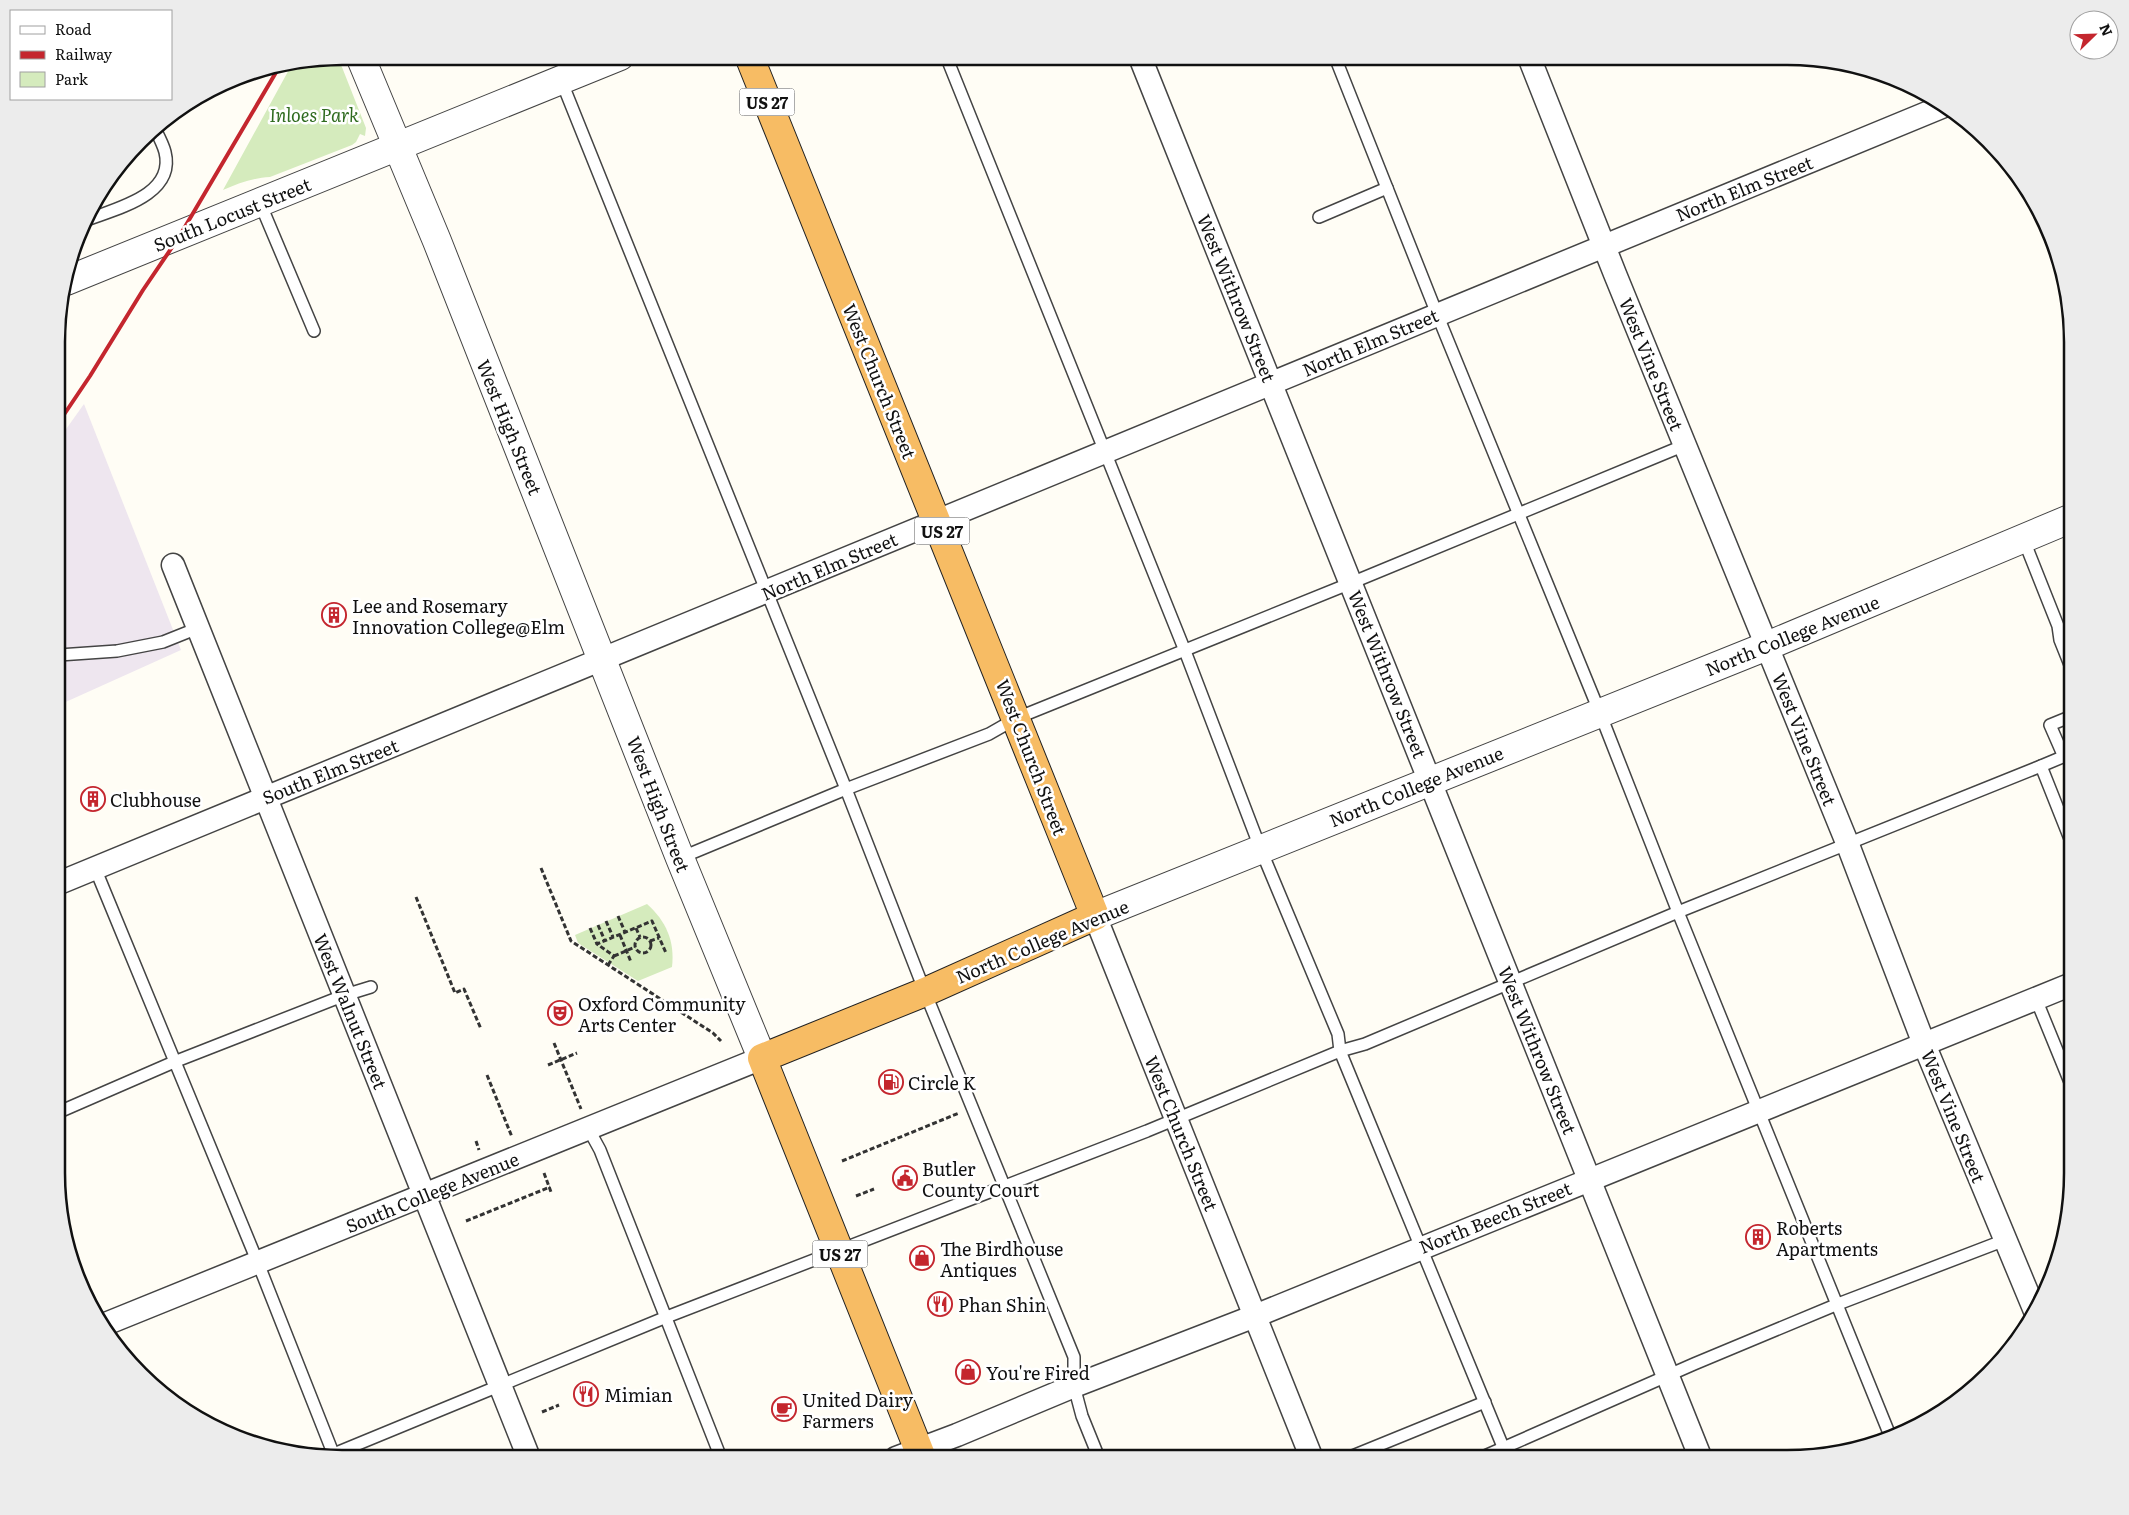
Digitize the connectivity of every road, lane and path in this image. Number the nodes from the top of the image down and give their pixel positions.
1 (364, 65) edge
2 (598, 65) edge
3 (753, 65) edge
4 (950, 65) edge
5 (1143, 65) edge
6 (1338, 65) edge
7 (1532, 65) edge
8 (561, 80) junction
9 (1936, 109) edge
10 (158, 135) edge
11 (398, 148) junction
12 (1387, 188) junction
13 (260, 203) junction
14 (95, 217) edge
15 (1319, 217) dead end
16 (1603, 246) junction
17 (72, 279) edge
18 (1437, 314) junction
19 (314, 332) dead end
20 (1272, 383) junction
21 (1684, 445) junction
22 (1104, 451) junction
23 (1519, 514) junction
24 (2064, 521) edge
25 (938, 522) junction
26 (2023, 538) junction
27 (173, 565) dead end
28 (1352, 583) junction
29 (766, 592) junction
30 (198, 628) junction
31 (1767, 646) junction
32 (2064, 650) edge
33 (1185, 651) junction
34 (65, 655) edge
35 (602, 659) junction
36 (1600, 713) junction
37 (1017, 718) junction
38 (2064, 719) edge
39 (2064, 748) edge
40 (2064, 757) edge
41 (2041, 766) junction
42 (1430, 780) junction
43 (846, 789) junction
44 (266, 797) junction
45 (2064, 824) edge
46 (1848, 845) junction
47 (1261, 850) junction
48 (680, 858) junction
49 (95, 868) junction
50 (541, 868) dead end
51 (65, 880) edge
52 (416, 897) dead end
53 (1678, 912) junction
54 (618, 916) dead end
55 (1095, 916) junction
56 (606, 921) dead end
57 (598, 924) dead end
58 (590, 928) dead end
59 (636, 928) junction
60 (625, 932) junction
61 (620, 934) junction
62 (640, 937) junction
63 (613, 938) junction
64 (659, 938) junction
65 (604, 941) junction
66 (650, 941) junction
67 (597, 944) junction
68 (634, 946) junction
69 (626, 951) junction
70 (666, 953) dead end
71 (614, 956) junction
72 (632, 962) dead end
73 (608, 965) junction
74 (1511, 981) junction
75 (371, 987) dead end
76 (2064, 987) edge
77 (925, 992) junction
78 (344, 995) junction
79 (2036, 998) junction
80 (481, 1028) dead end
81 (721, 1041) dead end
82 (554, 1043) dead end
83 (1924, 1044) junction
84 (1340, 1051) junction
85 (577, 1053) dead end
86 (762, 1058) junction
87 (561, 1060) junction
88 (174, 1062) junction
89 (548, 1066) dead end
90 (2064, 1067) edge
91 (487, 1075) dead end
92 (973, 1108) junction
93 (65, 1109) edge
94 (1758, 1110) junction
95 (1176, 1119) junction
96 (588, 1128) junction
97 (520, 1156) junction
98 (842, 1161) dead end
99 (544, 1173) dead end
100 (1590, 1179) junction
101 (1004, 1185) junction
102 (550, 1187) junction
103 (874, 1190) dead end
104 (552, 1192) dead end
105 (425, 1195) junction
106 (856, 1196) dead end
107 (466, 1221) dead end
108 (2005, 1240) junction
109 (1420, 1248) junction
110 (839, 1251) junction
111 (258, 1263) junction
112 (2032, 1303) edge
113 (1838, 1304) junction
114 (1255, 1316) junction
115 (664, 1318) junction
116 (109, 1323) edge
117 (1668, 1375) junction
118 (1074, 1386) junction
119 (500, 1387) junction
120 (1485, 1402) junction
121 (559, 1405) dead end
122 (542, 1412) dead end
123 (1888, 1431) edge
124 (328, 1449) edge
125 (348, 1450) edge
126 (526, 1450) edge
127 (718, 1450) edge
128 (910, 1450) edge
129 (924, 1450) edge
130 (1096, 1450) edge
131 (1309, 1450) edge
132 (1367, 1450) edge
133 (1505, 1450) edge
134 (1512, 1450) edge
135 (1697, 1450) edge

1 - 11 street, West High Street
2 - 8 street, South Locust Street
3 - 25 highway, West Church Street / US 27
4 - 22 lane
5 - 20 street, West Withrow Street
6 - 12 lane
7 - 16 street, West Vine Street
8 - 11 street, South Locust Street
8 - 29 lane
9 - 16 street, North Elm Street
10 - 14 lane
11 - 13 street, South Locust Street
11 - 35 street, West High Street
12 - 15 lane
12 - 18 lane
13 - 17 street, South Locust Street
13 - 19 lane
16 - 18 street, North Elm Street
16 - 21 street, West Vine Street
18 - 20 street, North Elm Street
18 - 23 lane
20 - 22 street, North Elm Street
20 - 28 street, West Withrow Street
21 - 23 lane
21 - 31 street, West Vine Street
22 - 25 street, North Elm Street
22 - 33 lane
23 - 28 lane
23 - 36 lane
24 - 26 street, North College Avenue
25 - 29 street, North Elm Street
25 - 37 highway, West Church Street / US 27
26 - 31 street, North College Avenue
26 - 32 lane
27 - 30 street, West Walnut Street
28 - 33 lane
28 - 42 street, West Withrow Street
29 - 35 street, North Elm Street
29 - 43 lane
30 - 34 lane
30 - 44 street, West Walnut Street
31 - 36 street, North College Avenue
31 - 46 street, West Vine Street
33 - 37 lane
33 - 47 lane
35 - 44 street, South Elm Street
35 - 48 street, West High Street
36 - 42 street, North College Avenue
36 - 53 lane
37 - 43 lane
37 - 55 highway, West Church Street / US 27
38 - 39 lane
40 - 41 lane
41 - 45 lane
41 - 46 lane
42 - 47 street, North College Avenue
42 - 74 street, West Withrow Street
43 - 48 lane
43 - 77 lane
44 - 49 street, South Elm Street
44 - 78 street, West Walnut Street
46 - 53 lane
46 - 83 street, West Vine Street
47 - 55 street, North College Avenue
47 - 84 lane
48 - 86 street, West High Street
49 - 51 street, South Elm Street
49 - 88 lane
50 - 73 path
52 - 80 path
53 - 74 lane
53 - 94 lane
54 - 60 path
55 - 77 highway, North College Avenue
55 - 95 street, West Church Street
56 - 63 path
57 - 65 path
58 - 67 path
59 - 60 path
59 - 62 path
59 - 64 path
60 - 61 path
61 - 63 path
61 - 69 path
62 - 66 path
62 - 68 path
63 - 65 path
64 - 66 path
64 - 70 path
65 - 67 path
66 - 68 path
67 - 71 path
68 - 69 path
69 - 71 path
69 - 72 path
71 - 73 path
73 - 81 path
74 - 84 lane
74 - 100 street, West Withrow Street
75 - 78 lane
76 - 79 street, North Beech Street
77 - 86 highway, North College Avenue
77 - 92 lane
78 - 88 lane
78 - 105 street, West Walnut Street
79 - 83 street, North Beech Street
79 - 90 lane
82 - 87 path
83 - 94 street, North Beech Street
83 - 108 street, West Vine Street
84 - 95 lane
84 - 109 lane
85 - 87 path
86 - 96 street, South College Avenue
86 - 110 highway, West High Street / US 27
87 - 89 path
87 - 96 path
88 - 93 lane
88 - 111 lane
91 - 97 path
92 - 98 path
92 - 101 lane
94 - 100 street, North Beech Street
94 - 113 lane
95 - 101 lane
95 - 114 street, West Church Street
96 - 97 street, South College Avenue
96 - 115 lane
97 - 105 street, South College Avenue
99 - 102 path
100 - 109 street, North Beech Street
100 - 117 street, West Withrow Street
101 - 110 lane
101 - 118 lane
102 - 104 path
102 - 107 path
103 - 106 path
105 - 111 street, South College Avenue
105 - 119 street, West Walnut Street
108 - 112 street, West Vine Street
108 - 113 lane
109 - 114 street, North Beech Street
109 - 120 lane
110 - 115 lane
110 - 128 highway, West High Street / US 27
111 - 116 street, South College Avenue
111 - 124 lane
113 - 117 lane
113 - 123 lane
114 - 118 street, North Beech Street
114 - 131 street, West Church Street
115 - 119 lane
115 - 127 lane
117 - 134 lane
117 - 135 street, West Withrow Street
118 - 129 street, North Beech Street
118 - 130 lane
119 - 125 lane
119 - 126 street, West Walnut Street
120 - 132 lane
120 - 133 lane
121 - 122 path

